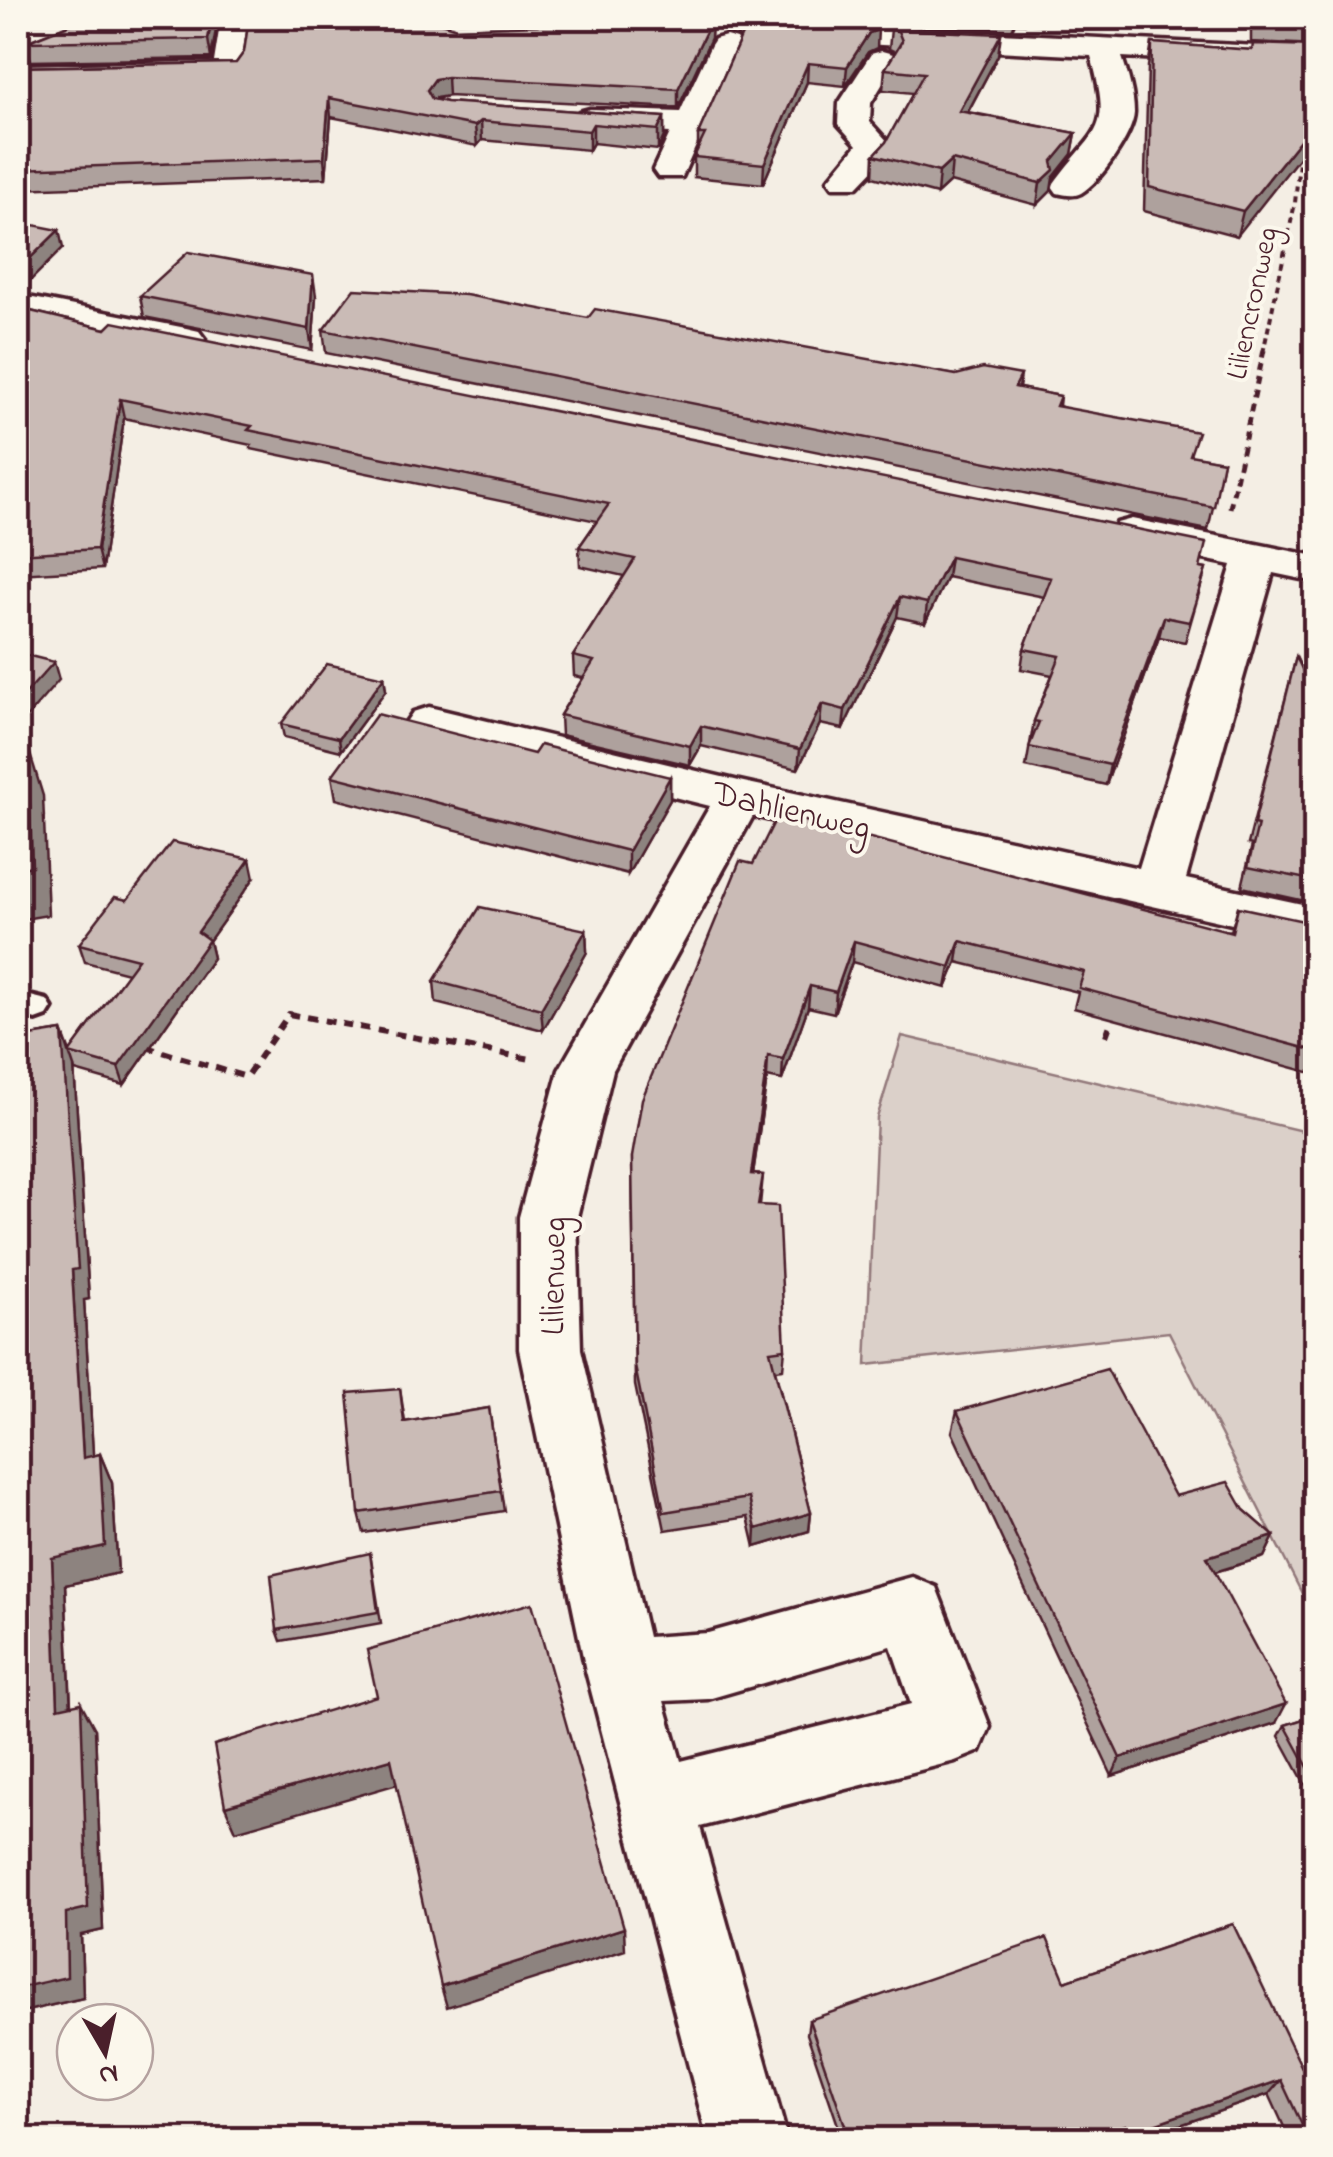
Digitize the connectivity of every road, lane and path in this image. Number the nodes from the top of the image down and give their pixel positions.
1 (236, 18) edge
2 (760, 18) edge
3 (1184, 18) edge
4 (718, 33) dead end
5 (1104, 47) junction
6 (1170, 50) junction
7 (1316, 58) edge
8 (882, 60) dead end
9 (18, 74) edge
10 (558, 116) edge
11 (691, 120) junction
12 (1300, 149) edge
13 (670, 170) dead end
14 (845, 180) dead end
15 (1068, 186) dead end
16 (18, 306) edge
17 (213, 345) edge
18 (1104, 526) edge
19 (1237, 554) junction
20 (1316, 569) edge
21 (428, 722) edge
22 (740, 797) junction
23 (1157, 892) junction
24 (1316, 925) edge
25 (1118, 1000) edge
26 (1106, 1036) dead end
27 (143, 1046) edge
28 (586, 1070) junction
29 (621, 1672) junction
30 (655, 1803) junction
31 (748, 2140) edge

1 - 9 street
2 - 5 street
3 - 6 street
4 - 11 street
5 - 6 street
5 - 15 street
6 - 7 street
8 - 14 street
10 - 11 street
11 - 13 street
12 - 19 path, Liliencronweg
16 - 17 street
18 - 19 street
19 - 20 street
19 - 23 street
21 - 22 street, Dahlienweg
22 - 23 street, Dahlienweg
22 - 28 street, Lilienweg
23 - 24 street, Dahlienweg
25 - 26 path
27 - 28 path
28 - 29 street, Lilienweg
29 - 30 street, Lilienweg
29 - 30 street
30 - 31 street, Lilienweg

